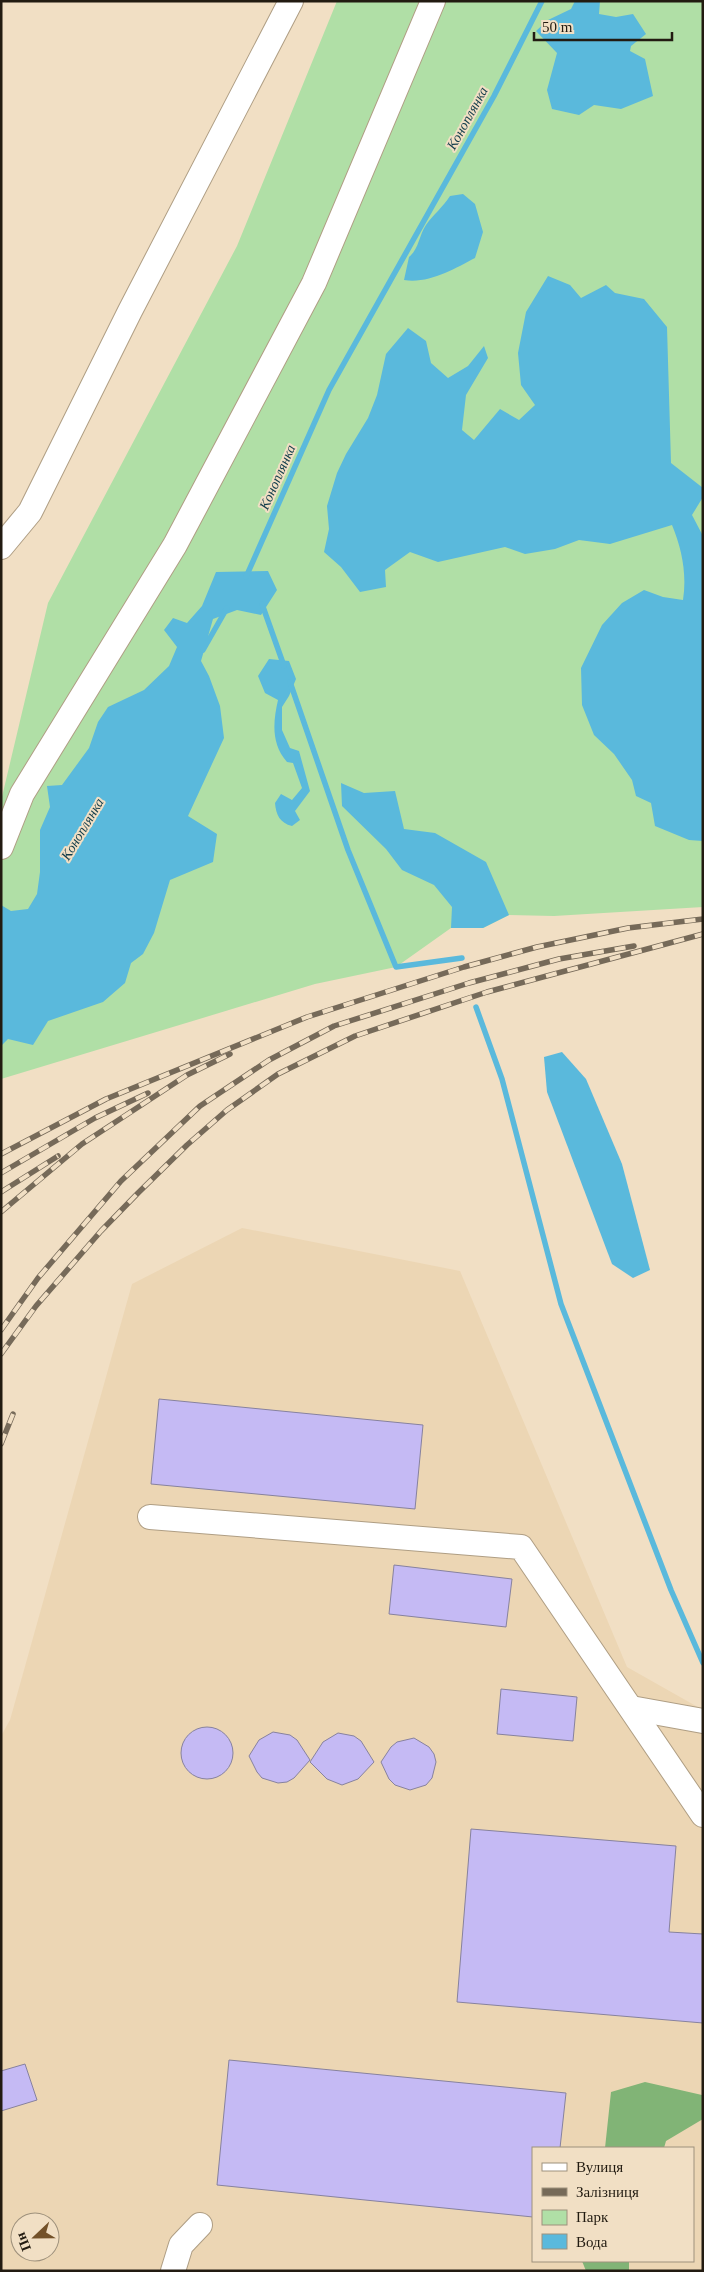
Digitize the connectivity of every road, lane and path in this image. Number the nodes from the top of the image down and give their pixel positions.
1 (291, 1) edge
2 (432, 1) edge
3 (1, 547) edge
4 (1, 847) edge
5 (150, 1518) dead end
6 (630, 1708) junction
7 (703, 1721) edge
8 (703, 1815) edge
9 (200, 2225) dead end
10 (173, 2271) edge

1 - 3 street
2 - 4 street
5 - 6 street
6 - 7 street
6 - 8 street
9 - 10 street

